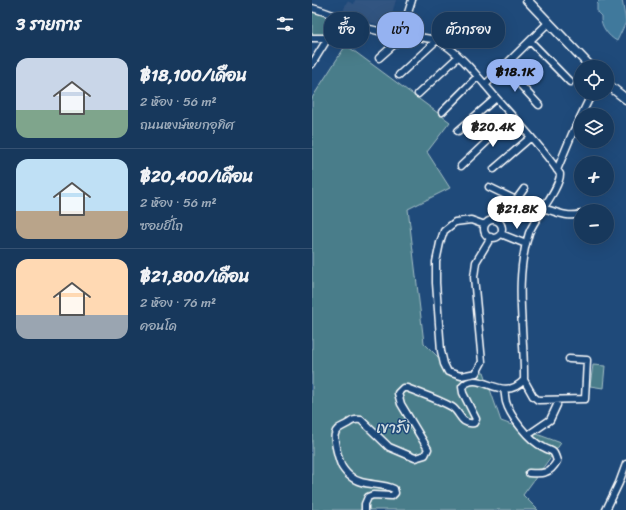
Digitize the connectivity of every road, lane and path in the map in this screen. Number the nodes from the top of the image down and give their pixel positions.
1 (412, 0) edge
2 (527, 0) edge
3 (312, 8) edge
4 (325, 12) edge
5 (408, 12) edge
6 (548, 22) junction
7 (312, 38) edge
8 (324, 38) edge
9 (530, 41) junction
10 (324, 44) edge
11 (432, 45) edge
12 (390, 48) edge
13 (448, 48) edge
14 (458, 57) junction
15 (379, 58) dead end
16 (583, 60) edge
17 (312, 64) edge
18 (504, 67) junction
19 (399, 75) dead end
20 (477, 77) junction
21 (570, 82) dead end
22 (485, 85) junction
23 (614, 90) edge
24 (418, 94) dead end
25 (496, 98) junction
26 (626, 99) edge
27 (589, 100) edge
28 (539, 105) dead end
29 (442, 112) dead end
30 (513, 117) junction
31 (458, 131) dead end
32 (531, 137) junction
33 (461, 166) dead end
34 (494, 169) dead end
35 (557, 170) junction
36 (489, 187) dead end
37 (524, 190) dead end
38 (516, 200) junction
39 (543, 208) junction
40 (574, 216) edge
41 (496, 220) junction
42 (485, 225) junction
43 (501, 234) junction
44 (491, 238) junction
45 (526, 244) junction
46 (569, 359) dead end
47 (524, 380) junction
48 (504, 389) junction
49 (557, 405) dead end
50 (528, 435) junction
51 (626, 464) edge
52 (529, 473) dead end
53 (619, 483) junction
54 (626, 485) edge
55 (365, 510) edge
56 (606, 510) edge

1 - 5 street
2 - 6 main road
3 - 4 street
6 - 9 street
6 - 16 main road
7 - 8 street
9 - 18 street
9 - 21 street
10 - 17 street
11 - 19 street
12 - 15 street
13 - 14 street
14 - 20 street
14 - 24 street
18 - 22 street
18 - 28 street
20 - 22 street
20 - 29 street
22 - 25 street
23 - 26 main road
25 - 30 street
25 - 31 street
27 - 35 street
30 - 32 street
30 - 33 street
32 - 34 street
32 - 35 street
35 - 39 street
36 - 38 street
37 - 38 street
38 - 41 street
39 - 40 street
39 - 45 street
41 - 42 street
41 - 43 street
42 - 44 street
42 - 44 street
43 - 44 street
43 - 45 street
45 - 47 street
46 - 47 street
47 - 48 street
48 - 50 street
48 - 55 street
49 - 50 street
50 - 52 street
51 - 53 street
53 - 54 street
53 - 56 street

